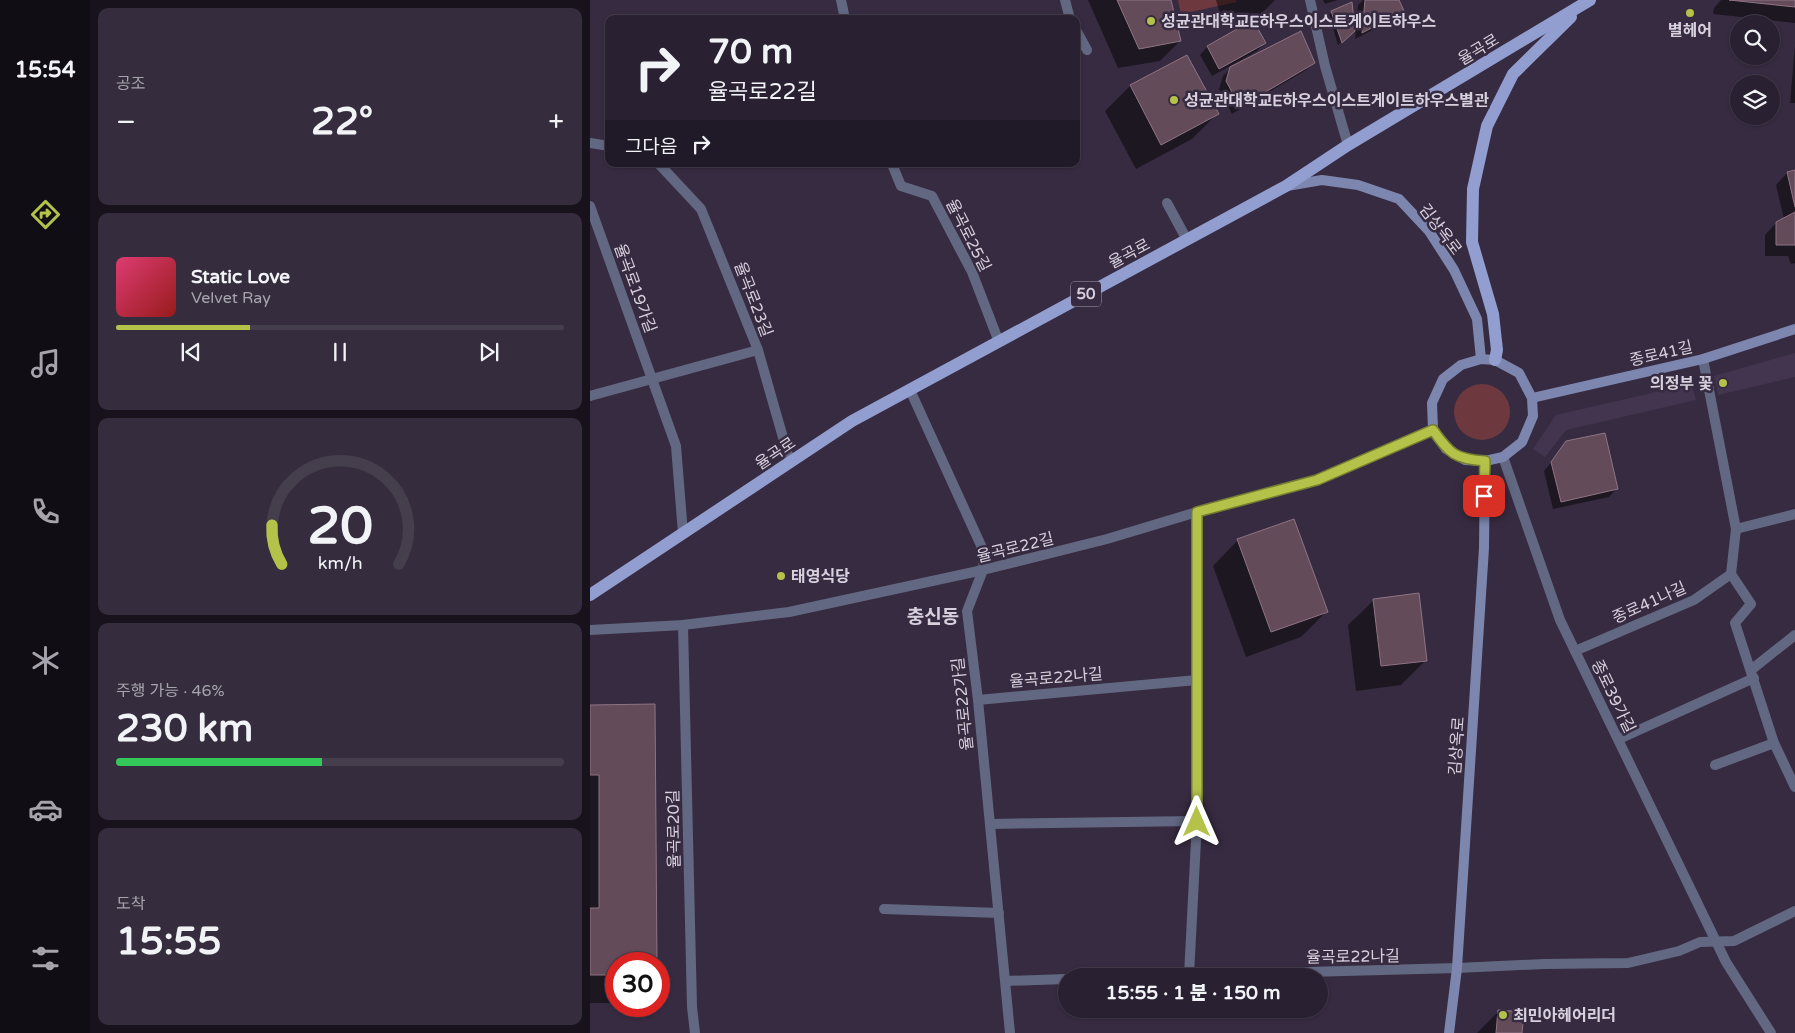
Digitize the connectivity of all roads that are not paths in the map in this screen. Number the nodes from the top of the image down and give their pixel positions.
1 (841, 0) edge
2 (1065, 0) edge
3 (1310, 0) edge
4 (1589, 1) edge
5 (844, 15) edge
6 (1069, 15) edge
7 (1080, 38) edge
8 (1087, 50) dead end
9 (590, 143) edge
10 (605, 145) edge
11 (1348, 146) junction
12 (662, 167) edge
13 (893, 167) edge
14 (1286, 186) junction
15 (1167, 203) dead end
16 (590, 206) edge
17 (1187, 240) junction
18 (1795, 329) edge
19 (999, 342) junction
20 (758, 350) junction
21 (1703, 358) junction
22 (1481, 359) junction
23 (1495, 360) junction
24 (653, 380) junction
25 (910, 390) junction
26 (590, 396) edge
27 (1532, 398) junction
28 (1433, 430) junction
29 (1503, 457) junction
30 (1485, 461) junction
31 (790, 462) junction
32 (1197, 512) junction
33 (1795, 514) edge
34 (1736, 529) junction
35 (683, 533) junction
36 (982, 570) junction
37 (1731, 574) junction
38 (590, 595) edge
39 (683, 625) junction
40 (590, 630) edge
41 (1795, 635) edge
42 (1575, 651) junction
43 (1752, 674) junction
44 (1197, 680) junction
45 (978, 700) junction
46 (1619, 739) junction
47 (1774, 743) junction
48 (1715, 765) dead end
49 (1795, 787) edge
50 (1197, 822) junction
51 (990, 824) junction
52 (884, 909) dead end
53 (1795, 911) edge
54 (999, 913) junction
55 (1717, 942) junction
56 (1189, 968) edge
57 (1457, 968) junction
58 (1328, 971) edge
59 (1058, 979) edge
60 (1006, 981) junction
61 (695, 1033) edge
62 (1010, 1033) edge
63 (1449, 1033) edge
64 (1771, 1033) edge

1 - 5 street
2 - 6 street
3 - 11 street
4 - 11 main road, 율곡로 / 50
4 - 23 main road
7 - 8 street
9 - 10 street
11 - 14 main road, 율곡로 / 50
12 - 20 street, 율곡로23길
13 - 19 street, 율곡로25길
14 - 17 main road, 율곡로 / 50
14 - 22 street, 김상옥로
15 - 17 street
16 - 24 street, 율곡로19가길
17 - 19 main road, 율곡로 / 50
18 - 21 street, 종로41길
19 - 25 main road, 율곡로 / 50
20 - 24 street
20 - 31 street, 율곡로23길
21 - 27 street, 종로41길
21 - 34 street
22 - 23 street
22 - 28 street
23 - 27 street
24 - 26 street
24 - 35 street
25 - 31 main road, 율곡로 / 50
25 - 36 street, 율곡로22가길
27 - 29 street
28 - 30 street
28 - 32 street, 율곡로22길
29 - 30 street
29 - 42 street, 종로39가길
30 - 57 street, 김상옥로
31 - 35 main road, 율곡로 / 50
32 - 36 street, 율곡로22길
32 - 44 street
33 - 34 street
34 - 37 street
35 - 38 main road, 율곡로 / 50
36 - 39 street, 율곡로22길
36 - 45 street, 율곡로22가길
37 - 42 street, 종로41나길
37 - 43 street
39 - 40 street, 율곡로22길
39 - 61 street, 율곡로20길
41 - 43 street
42 - 46 street, 종로39가길
43 - 46 street
43 - 47 street
44 - 45 street, 율곡로22나길
44 - 50 street
45 - 51 street, 율곡로22가길
46 - 55 street, 종로39가길
47 - 48 street
47 - 49 street
50 - 51 street
50 - 56 street
51 - 54 street, 율곡로22가길
52 - 54 street
53 - 55 street
54 - 60 street, 율곡로22가길
55 - 57 street
55 - 64 street, 종로39가길
57 - 58 street, 율곡로22나길
57 - 63 street, 김상옥로
59 - 60 street
60 - 62 street, 율곡로22가길

